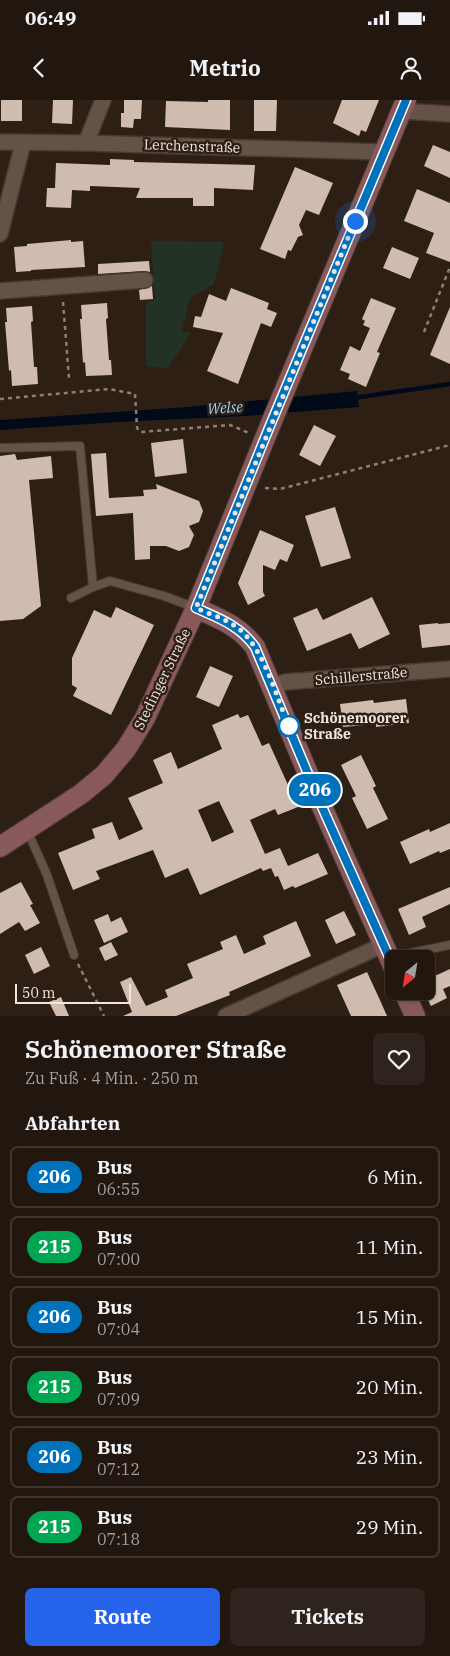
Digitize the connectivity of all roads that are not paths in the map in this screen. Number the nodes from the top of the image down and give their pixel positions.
1 (103, 100) edge
2 (403, 106) edge
3 (450, 114) edge
4 (0, 142) edge
5 (86, 142) junction
6 (23, 143) junction
7 (384, 152) junction
8 (0, 234) edge
9 (145, 280) dead end
10 (0, 291) edge
11 (0, 448) edge
12 (93, 587) junction
13 (71, 598) dead end
14 (196, 608) junction
15 (450, 668) edge
16 (273, 687) junction
17 (27, 830) junction
18 (0, 847) edge
19 (450, 946) edge
20 (386, 950) edge
21 (428, 950) edge
22 (74, 956) road end
23 (385, 958) edge
24 (408, 1000) edge
25 (226, 1016) edge
26 (415, 1016) edge

1 - 5 street
2 - 3 street
2 - 7 main road, Stedinger Straße
4 - 6 street, Lerchenstraße
5 - 6 street, Lerchenstraße
5 - 7 street, Lerchenstraße
6 - 8 street
7 - 14 main road, Stedinger Straße
9 - 10 street
11 - 12 lane
12 - 13 lane
12 - 14 lane
14 - 16 main road
14 - 17 main road, Stedinger Straße
15 - 16 street, Schillerstraße
16 - 20 main road
17 - 18 main road, Stedinger Straße
17 - 22 lane
19 - 21 lane
23 - 25 street
24 - 26 main road

